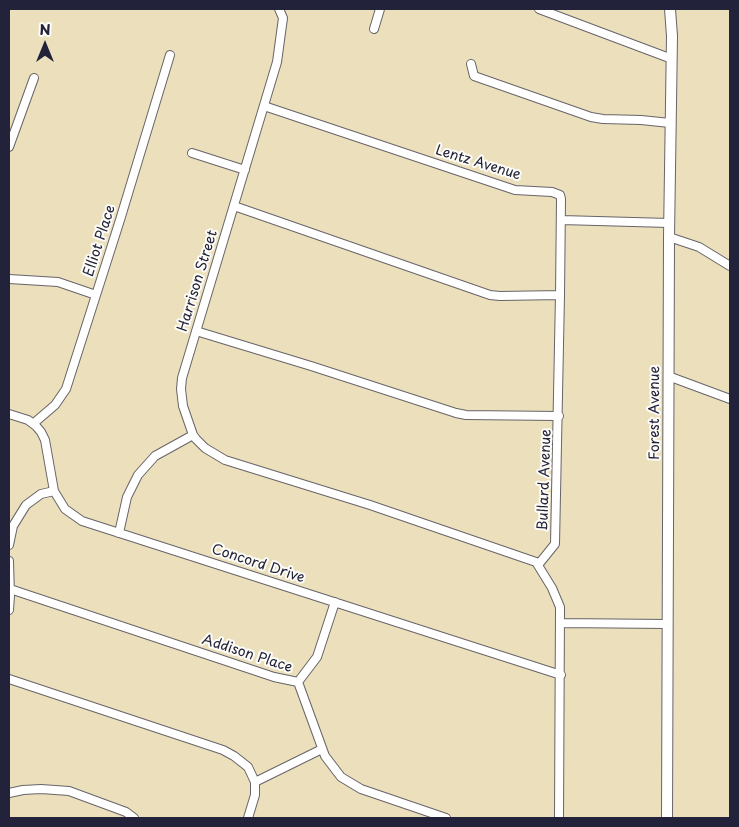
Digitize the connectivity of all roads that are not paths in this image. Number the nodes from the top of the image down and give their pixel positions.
1 (279, 9) edge
2 (380, 9) edge
3 (539, 9) edge
4 (670, 9) edge
5 (374, 29) dead end
6 (170, 55) dead end
7 (672, 59) junction
8 (471, 64) dead end
9 (34, 78) dead end
10 (264, 106) junction
11 (670, 123) junction
12 (9, 147) edge
13 (192, 153) dead end
14 (245, 170) junction
15 (234, 206) junction
16 (561, 220) junction
17 (669, 224) junction
18 (669, 237) junction
19 (730, 266) edge
20 (9, 278) edge
21 (96, 295) junction
22 (560, 295) junction
23 (196, 331) junction
24 (668, 376) junction
25 (730, 399) edge
26 (9, 414) edge
27 (559, 416) junction
28 (34, 423) junction
29 (193, 434) junction
30 (54, 491) junction
31 (118, 533) junction
32 (9, 545) edge
33 (9, 561) edge
34 (538, 565) junction
35 (10, 589) edge
36 (335, 602) junction
37 (9, 610) edge
38 (561, 623) junction
39 (668, 624) junction
40 (561, 675) junction
41 (9, 679) edge
42 (298, 682) junction
43 (322, 749) junction
44 (255, 782) junction
45 (9, 793) edge
46 (134, 818) edge
47 (248, 818) edge
48 (446, 818) edge
49 (559, 818) edge
50 (667, 818) edge

1 - 10 street, Harrison Street
2 - 5 street
3 - 7 street
4 - 7 main road, Forest Avenue
6 - 21 street, Elliot Place
7 - 11 main road, Forest Avenue
8 - 11 street
9 - 12 street
10 - 14 street, Harrison Street
10 - 16 street, Lentz Avenue
11 - 17 main road, Forest Avenue
13 - 14 street
14 - 15 street, Harrison Street
15 - 22 street
15 - 23 street, Harrison Street
16 - 17 street
16 - 22 street, Bullard Avenue
17 - 18 main road, Forest Avenue
18 - 19 street
18 - 24 main road, Forest Avenue
20 - 21 street
21 - 28 street, Elliot Place
22 - 27 street, Bullard Avenue
23 - 27 street
23 - 29 street, Harrison Street
24 - 25 street
24 - 39 main road, Forest Avenue
26 - 28 street
27 - 34 street, Bullard Avenue
28 - 30 street, Concord Drive
29 - 31 street
29 - 34 street
30 - 31 street, Concord Drive
30 - 32 street
31 - 36 street, Concord Drive
33 - 35 street
34 - 38 street
35 - 37 street
35 - 42 street, Addison Place
36 - 40 street, Concord Drive
36 - 42 street
38 - 39 street
38 - 40 street
39 - 50 main road, Forest Avenue
40 - 49 street
41 - 44 street
42 - 43 street, Addison Place
43 - 44 street
43 - 48 street, Addison Place
44 - 47 street
45 - 46 street

